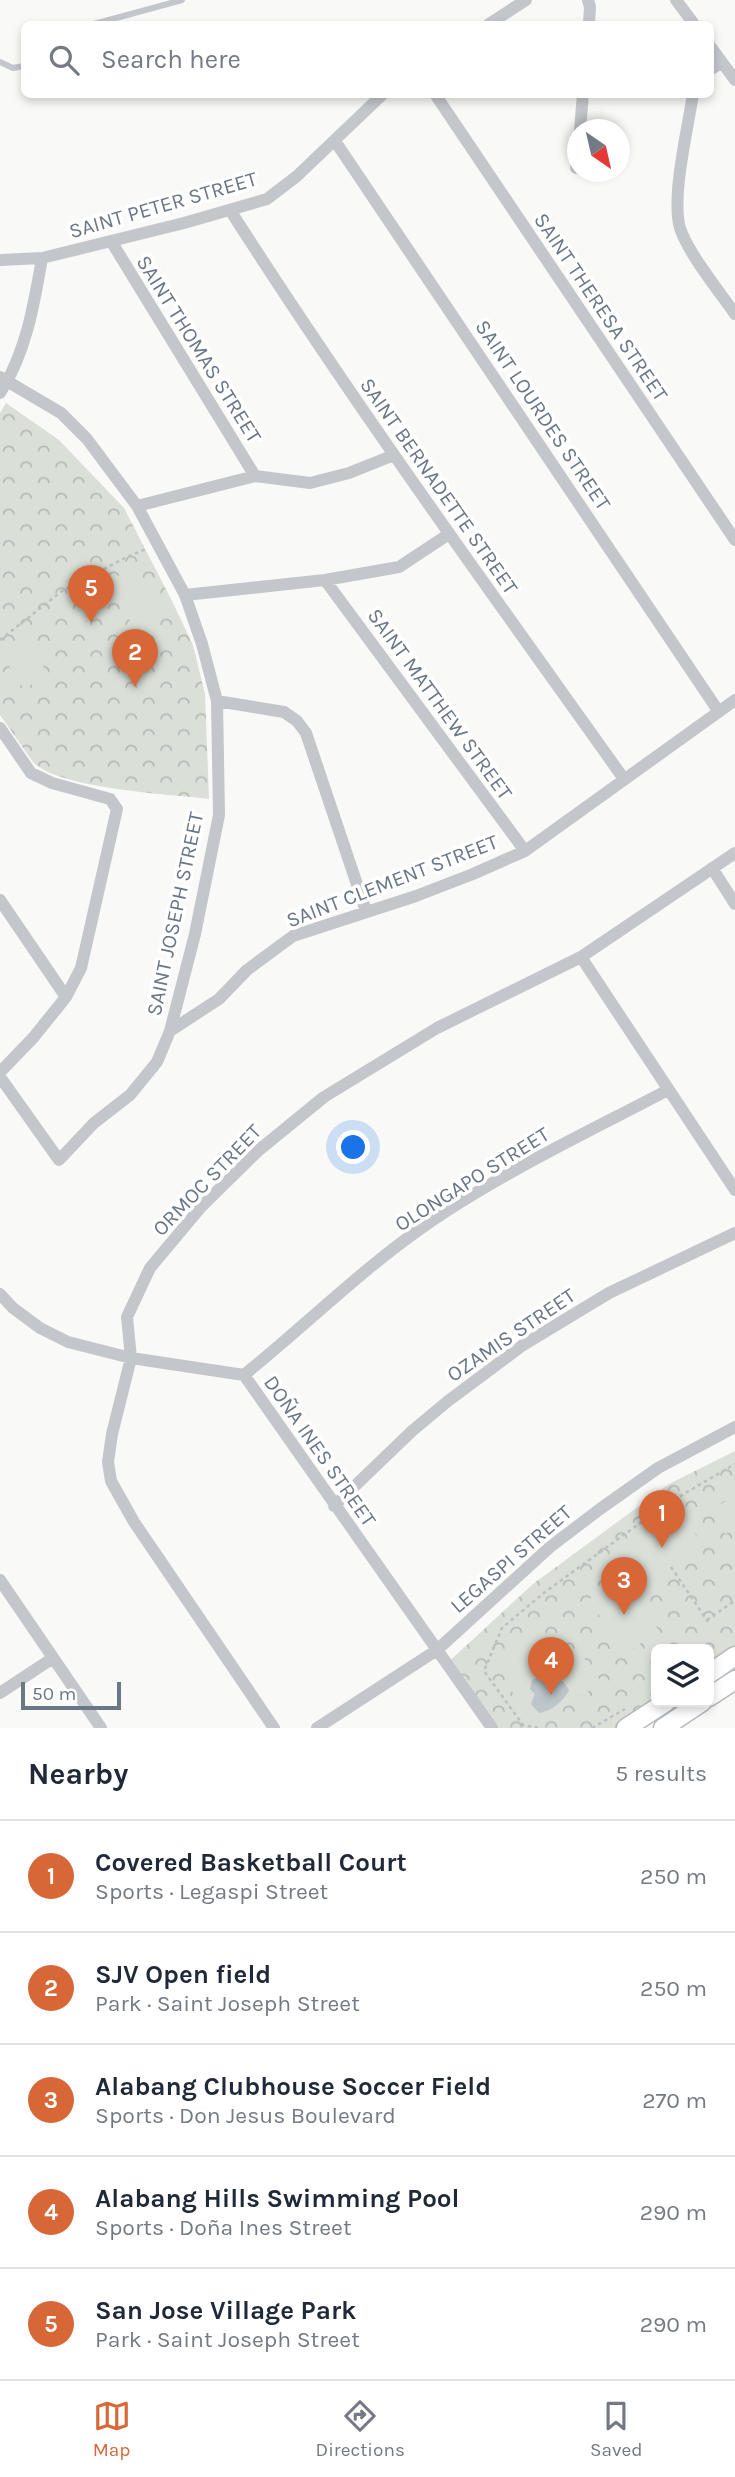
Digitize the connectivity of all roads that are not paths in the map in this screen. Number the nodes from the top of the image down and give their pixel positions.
1 (182, 0) edge
2 (526, 0) edge
3 (589, 0) edge
4 (676, 0) edge
5 (105, 21) edge
6 (494, 21) edge
7 (589, 21) edge
8 (692, 21) edge
9 (714, 51) edge
10 (0, 62) edge
11 (722, 62) junction
12 (21, 67) edge
13 (714, 68) edge
14 (735, 80) edge
15 (379, 98) edge
16 (438, 98) edge
17 (583, 98) edge
18 (692, 98) edge
19 (581, 119) edge
20 (335, 141) junction
21 (230, 210) junction
22 (111, 241) junction
23 (43, 258) junction
24 (0, 260) edge
25 (735, 314) edge
26 (4, 378) edge
27 (0, 393) edge
28 (394, 455) junction
29 (255, 476) junction
30 (137, 506) junction
31 (449, 534) junction
32 (735, 540) edge
33 (325, 580) junction
34 (185, 595) junction
35 (735, 700) edge
36 (217, 701) junction
37 (719, 712) junction
38 (0, 728) edge
39 (624, 779) junction
40 (525, 851) junction
41 (735, 853) edge
42 (712, 868) junction
43 (0, 900) edge
44 (735, 904) edge
45 (366, 911) junction
46 (581, 957) junction
47 (66, 997) junction
48 (170, 1031) junction
49 (0, 1072) edge
50 (0, 1077) edge
51 (668, 1090) junction
52 (735, 1190) edge
53 (735, 1233) edge
54 (0, 1294) edge
55 (131, 1358) junction
56 (244, 1375) junction
57 (735, 1427) edge
58 (334, 1506) junction
59 (0, 1580) edge
60 (437, 1650) junction
61 (735, 1656) edge
62 (53, 1658) junction
63 (714, 1671) edge
64 (735, 1680) edge
65 (0, 1693) edge
66 (714, 1695) edge
67 (658, 1707) edge
68 (694, 1707) edge
69 (101, 1728) edge
70 (274, 1728) edge
71 (317, 1728) edge
72 (492, 1728) edge
73 (626, 1728) edge
74 (663, 1728) edge

1 - 5 lane
2 - 6 street
3 - 7 street
4 - 8 street
9 - 11 street
10 - 12 lane
11 - 13 street
11 - 14 street
15 - 20 street, SAINT PETER STREET
16 - 32 street, SAINT THERESA STREET
17 - 19 street
18 - 25 street
20 - 21 street, SAINT PETER STREET
20 - 37 street, SAINT LOURDES STREET
21 - 22 street, SAINT PETER STREET
21 - 28 street, SAINT BERNADETTE STREET
22 - 23 street, SAINT PETER STREET
22 - 29 street, SAINT THOMAS STREET
23 - 24 street, SAINT PETER STREET
23 - 26 street
26 - 27 street
26 - 30 street, SAINT JOSEPH STREET
28 - 29 street
28 - 31 street, SAINT BERNADETTE STREET
29 - 30 street
30 - 34 street, SAINT JOSEPH STREET
31 - 33 street
31 - 39 street, SAINT BERNADETTE STREET
33 - 34 street
33 - 40 street, SAINT MATTHEW STREET
34 - 36 street, SAINT JOSEPH STREET
35 - 37 street, SAINT CLEMENT STREET
36 - 45 street
36 - 48 street, SAINT JOSEPH STREET
37 - 39 street, SAINT CLEMENT STREET
38 - 47 street
39 - 40 street, SAINT CLEMENT STREET
40 - 45 street, SAINT CLEMENT STREET
41 - 42 street, ORMOC STREET
42 - 44 street
42 - 46 street, ORMOC STREET
43 - 47 street
45 - 48 street, SAINT CLEMENT STREET
46 - 51 street
46 - 55 street, ORMOC STREET
47 - 49 street
48 - 50 street, SAINT JOSEPH STREET
51 - 52 street
51 - 56 street, OLONGAPO STREET
53 - 58 street, OZAMIS STREET
54 - 55 street, DOÑA INES STREET
55 - 56 street, DOÑA INES STREET
55 - 70 street, ORMOC STREET
56 - 58 street, DOÑA INES STREET
57 - 60 street, LEGASPI STREET
58 - 60 street, DOÑA INES STREET
59 - 62 street
60 - 71 street, LEGASPI STREET
60 - 72 street, DOÑA INES STREET
61 - 63 street
62 - 65 street
62 - 69 street
64 - 66 street
67 - 73 street
68 - 74 street

